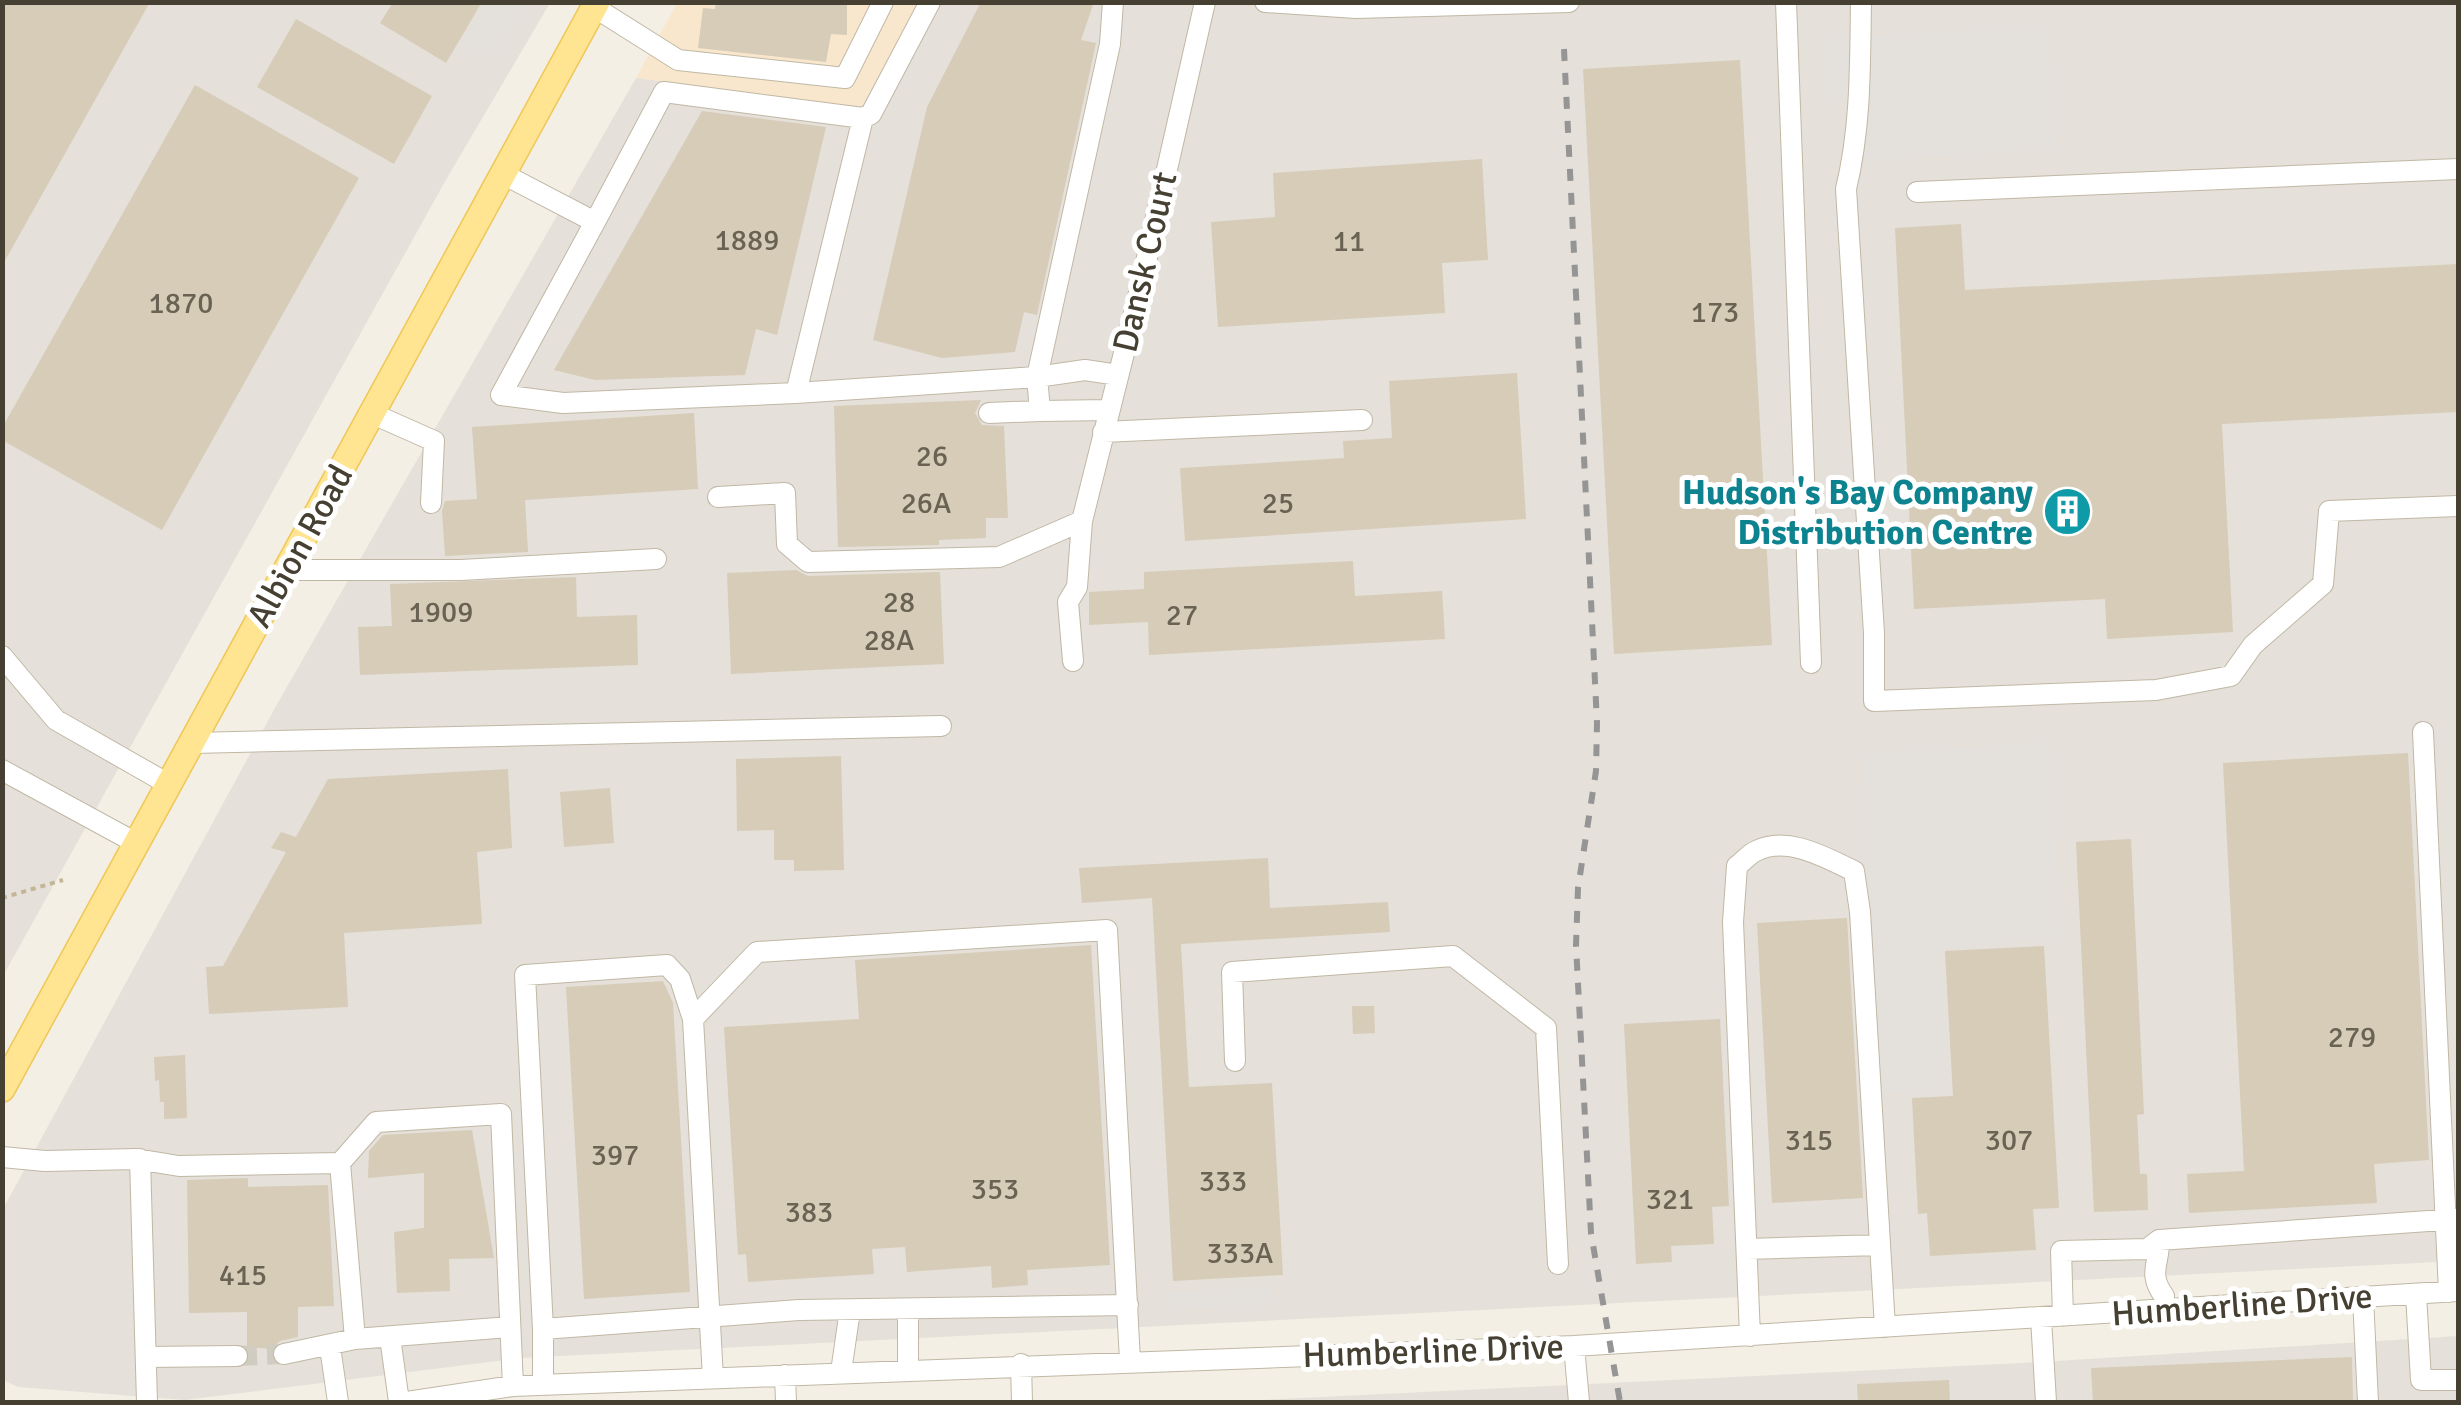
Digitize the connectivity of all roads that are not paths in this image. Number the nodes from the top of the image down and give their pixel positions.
1 (884, 2) edge
2 (930, 2) edge
3 (1113, 2) edge
4 (1205, 2) edge
5 (1265, 2) edge
6 (1569, 2) edge
7 (1786, 2) edge
8 (1861, 2) edge
9 (596, 5) edge
10 (1423, 5) edge
11 (863, 118) junction
12 (2458, 169) edge
13 (503, 174) junction
14 (1917, 192) dead end
15 (595, 222) junction
16 (1118, 375) junction
17 (1037, 377) junction
18 (796, 393) junction
19 (1108, 410) junction
20 (1040, 411) junction
21 (989, 413) dead end
22 (373, 414) junction
23 (1362, 420) dead end
24 (1103, 432) junction
25 (718, 496) dead end
26 (430, 504) dead end
27 (2458, 506) edge
28 (1082, 520) junction
29 (656, 559) dead end
30 (288, 570) junction
31 (2, 656) edge
32 (1073, 661) dead end
33 (1810, 662) dead end
34 (942, 726) dead end
35 (2423, 732) dead end
36 (193, 743) junction
37 (2, 770) edge
38 (170, 785) junction
39 (138, 844) junction
40 (693, 1019) junction
41 (1235, 1061) dead end
42 (2, 1088) edge
43 (2, 1157) edge
44 (140, 1159) junction
45 (340, 1163) junction
46 (2452, 1220) edge
47 (2160, 1244) junction
48 (1879, 1245) junction
49 (1747, 1249) junction
50 (1558, 1264) dead end
51 (2454, 1292) edge
52 (2416, 1294) junction
53 (2363, 1297) junction
54 (2164, 1303) junction
55 (1128, 1305) junction
56 (850, 1310) junction
57 (908, 1310) junction
58 (710, 1316) junction
59 (2064, 1316) junction
60 (2041, 1318) junction
61 (510, 1326) junction
62 (1885, 1327) junction
63 (543, 1328) junction
64 (390, 1336) junction
65 (1750, 1336) junction
66 (355, 1339) junction
67 (330, 1346) junction
68 (1574, 1346) junction
69 (284, 1354) tunnel mouth
70 (237, 1356) tunnel mouth
71 (146, 1357) junction
72 (1130, 1361) junction
73 (1021, 1364) junction
74 (908, 1370) junction
75 (841, 1372) junction
76 (785, 1375) junction
77 (713, 1378) junction
78 (2458, 1380) edge
79 (543, 1384) junction
80 (514, 1386) junction
81 (594, 1393) edge
82 (448, 1399) edge
83 (148, 1402) edge
84 (338, 1402) edge
85 (399, 1402) edge
86 (408, 1402) edge
87 (786, 1402) edge
88 (1022, 1402) edge
89 (1579, 1402) edge
90 (2046, 1402) edge
91 (2368, 1402) edge

1 - 9 street
2 - 11 street
3 - 17 street
4 - 16 street, Dansk Court
5 - 10 street
6 - 10 street
7 - 33 street
8 - 27 street
9 - 13 main road, Albion Road
11 - 15 street
11 - 18 street
12 - 14 street
13 - 15 street
13 - 22 main road, Albion Road
15 - 18 street
16 - 17 street
16 - 19 street, Dansk Court
17 - 18 street
17 - 20 street
19 - 20 street
19 - 24 street, Dansk Court
20 - 21 street
22 - 26 street
22 - 30 main road, Albion Road
23 - 24 street
24 - 28 street, Dansk Court
25 - 28 street
28 - 32 street, Dansk Court
29 - 30 street
30 - 36 main road, Albion Road
31 - 38 street
34 - 36 street
35 - 46 street
36 - 38 main road, Albion Road
37 - 39 street
38 - 39 main road, Albion Road
39 - 42 main road, Albion Road
40 - 55 street
40 - 58 street
40 - 63 street
41 - 50 street
43 - 44 street
44 - 45 street
44 - 71 street
45 - 61 street
45 - 66 street
46 - 47 street
46 - 51 street
47 - 54 street
47 - 59 street
48 - 49 street
48 - 49 street
48 - 62 street
49 - 65 street
51 - 52 street, Humberline Drive
52 - 53 street, Humberline Drive
52 - 78 street
53 - 54 street, Humberline Drive
53 - 91 street
54 - 59 street, Humberline Drive
55 - 57 street
55 - 72 street
56 - 57 street
56 - 58 street
56 - 75 street
57 - 74 street
58 - 63 street
58 - 77 street
59 - 60 street, Humberline Drive
60 - 62 street, Humberline Drive
60 - 90 street
61 - 64 street
61 - 80 street
62 - 65 street, Humberline Drive
63 - 79 street
64 - 66 street
64 - 85 street
65 - 68 street, Humberline Drive
66 - 67 street
67 - 69 street
67 - 84 street
68 - 72 street, Humberline Drive
68 - 89 street
70 - 71 street
71 - 83 street
72 - 73 street, Humberline Drive
73 - 74 street, Humberline Drive
73 - 88 street
74 - 75 street, Humberline Drive
75 - 76 street, Humberline Drive
76 - 77 street, Humberline Drive
76 - 87 street
77 - 81 street, Humberline Drive
79 - 80 street, Humberline Drive
79 - 81 street, Humberline Drive
80 - 82 street, Humberline Drive
82 - 86 street, Humberline Drive

